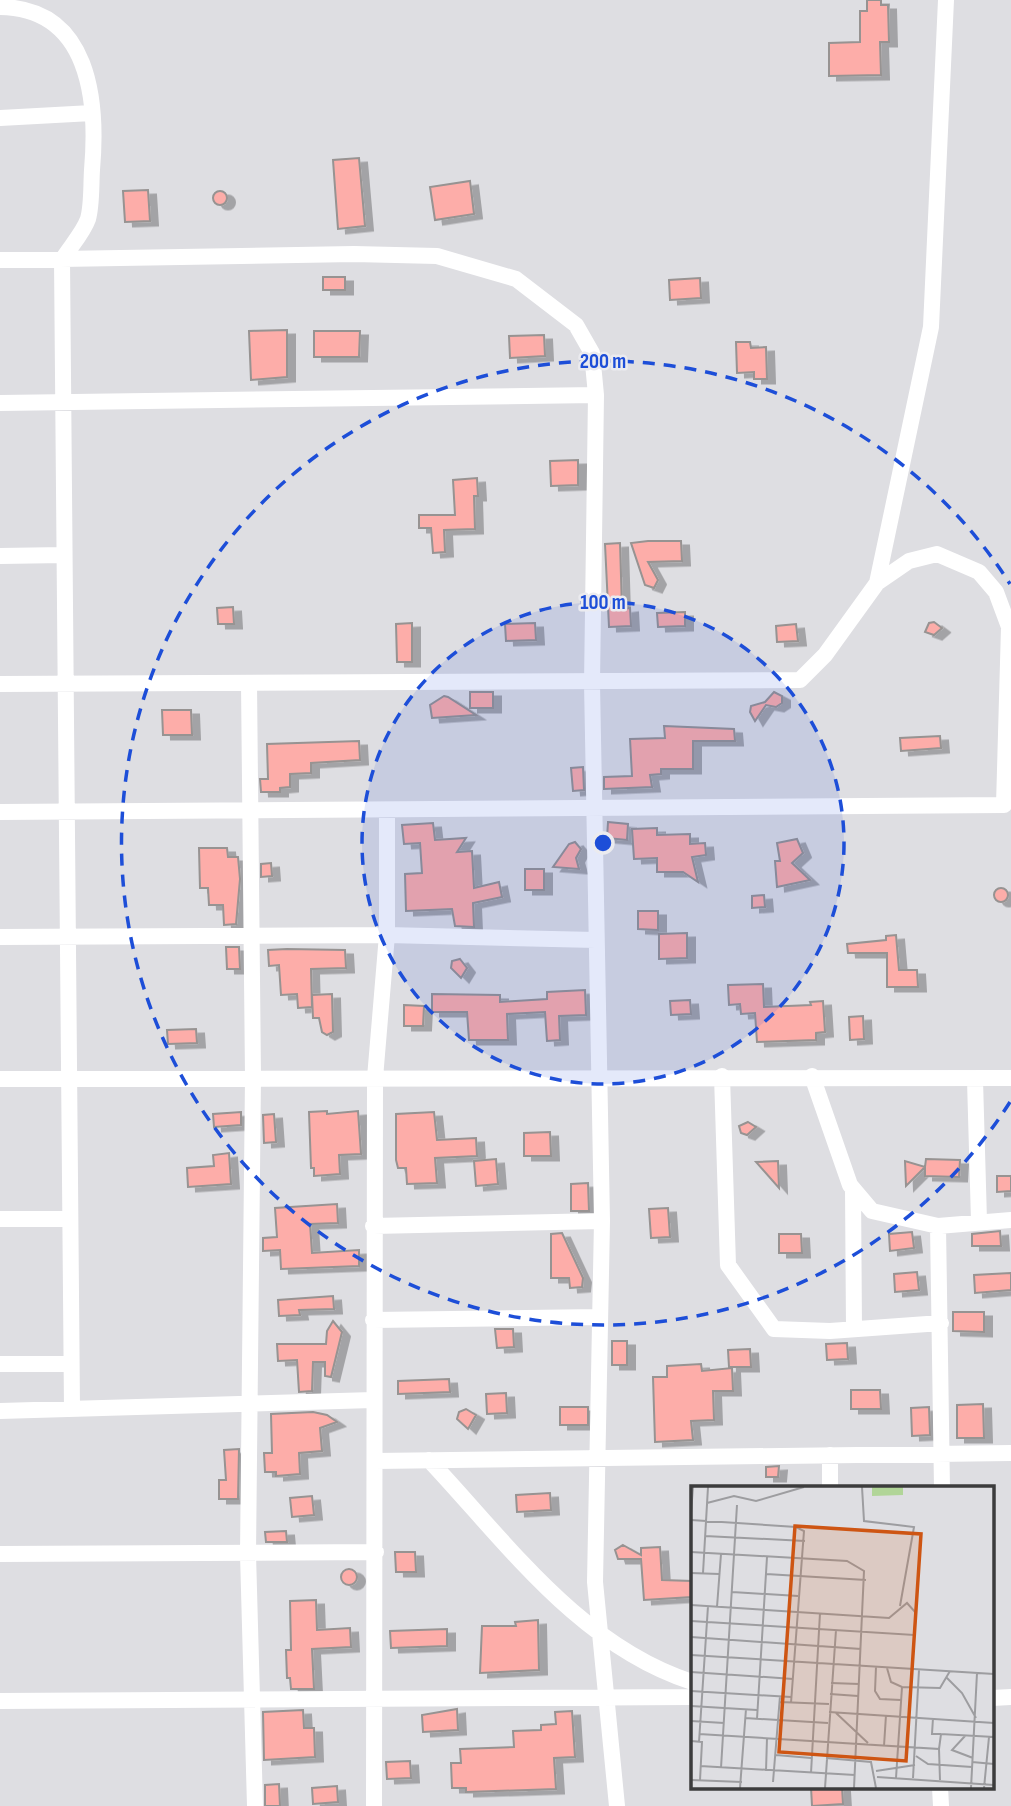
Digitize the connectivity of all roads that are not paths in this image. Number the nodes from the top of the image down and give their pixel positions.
1 (946, 0) edge
2 (0, 7) edge
3 (92, 113) junction
4 (0, 118) edge
5 (0, 260) edge
6 (62, 260) junction
7 (596, 395) junction
8 (0, 403) edge
9 (63, 403) junction
10 (64, 555) junction
11 (0, 556) edge
12 (877, 583) junction
13 (248, 683) junction
14 (592, 683) junction
15 (0, 684) edge
16 (65, 684) junction
17 (596, 808) junction
18 (387, 810) junction
19 (248, 811) junction
20 (0, 812) edge
21 (66, 812) junction
22 (252, 935) junction
23 (387, 935) junction
24 (67, 936) junction
25 (0, 937) edge
26 (596, 940) junction
27 (599, 1076) junction
28 (722, 1076) junction
29 (812, 1076) junction
30 (253, 1077) junction
31 (1011, 1078) edge
32 (0, 1079) edge
33 (69, 1079) junction
34 (375, 1079) junction
35 (975, 1080) junction
36 (853, 1189) junction
37 (0, 1219) edge
38 (70, 1219) junction
39 (1011, 1220) edge
40 (602, 1221) junction
41 (979, 1221) junction
42 (373, 1226) junction
43 (938, 1226) junction
44 (599, 1317) junction
45 (373, 1320) junction
46 (941, 1323) junction
47 (854, 1329) junction
48 (0, 1364) edge
49 (71, 1364) junction
50 (373, 1400) junction
51 (251, 1403) junction
52 (72, 1409) junction
53 (0, 1411) edge
54 (1011, 1453) edge
55 (830, 1455) junction
56 (942, 1455) junction
57 (599, 1456) junction
58 (429, 1460) junction
59 (374, 1461) junction
60 (830, 1486) edge
61 (942, 1486) edge
62 (376, 1552) junction
63 (0, 1554) edge
64 (248, 1555) junction
65 (599, 1636) junction
66 (691, 1682) edge
67 (604, 1696) junction
68 (373, 1697) junction
69 (691, 1697) edge
70 (1011, 1697) edge
71 (993, 1698) edge
72 (251, 1699) junction
73 (0, 1701) edge
74 (940, 1788) edge
75 (255, 1806) edge
76 (374, 1806) edge
77 (617, 1806) edge
78 (941, 1806) edge

1 - 12 street
2 - 3 street
3 - 4 street
3 - 6 street
5 - 6 street
6 - 7 street
6 - 9 street
7 - 9 street
7 - 14 street
8 - 9 street
9 - 10 street
10 - 11 street
10 - 16 street
12 - 14 street
12 - 17 street
13 - 14 street
13 - 16 street
13 - 19 street
14 - 17 street
15 - 16 street
16 - 21 street
17 - 18 street
17 - 26 street
18 - 19 street
18 - 23 street
19 - 21 street
19 - 22 street
20 - 21 street
21 - 24 street
22 - 23 street
22 - 24 street
22 - 30 street
23 - 26 street
23 - 34 street
24 - 25 street
24 - 33 street
26 - 27 street
27 - 28 street
27 - 34 street
27 - 40 street
28 - 29 street
28 - 47 street
29 - 35 street
29 - 36 street
30 - 33 street
30 - 34 street
30 - 51 street
31 - 35 street
32 - 33 street
33 - 38 street
34 - 42 street
35 - 41 street
36 - 43 street
36 - 47 street
37 - 38 street
38 - 49 street
39 - 41 street
40 - 42 street
40 - 44 street
41 - 43 street
42 - 45 street
43 - 46 street
44 - 45 street
44 - 57 street
45 - 50 street
46 - 47 street
46 - 56 street
48 - 49 street
49 - 52 street
50 - 51 street
50 - 59 street
51 - 52 street
51 - 64 street
52 - 53 street
54 - 56 street
55 - 56 street
55 - 57 street
55 - 60 street
56 - 61 street
57 - 58 street
57 - 65 street
58 - 59 street
58 - 65 street
59 - 62 street
62 - 64 street
62 - 68 street
63 - 64 street
64 - 72 street
65 - 66 street
65 - 67 street
67 - 68 street
67 - 69 street
67 - 77 street
68 - 72 street
68 - 76 street
70 - 71 street
72 - 73 street
72 - 75 street
74 - 78 street

